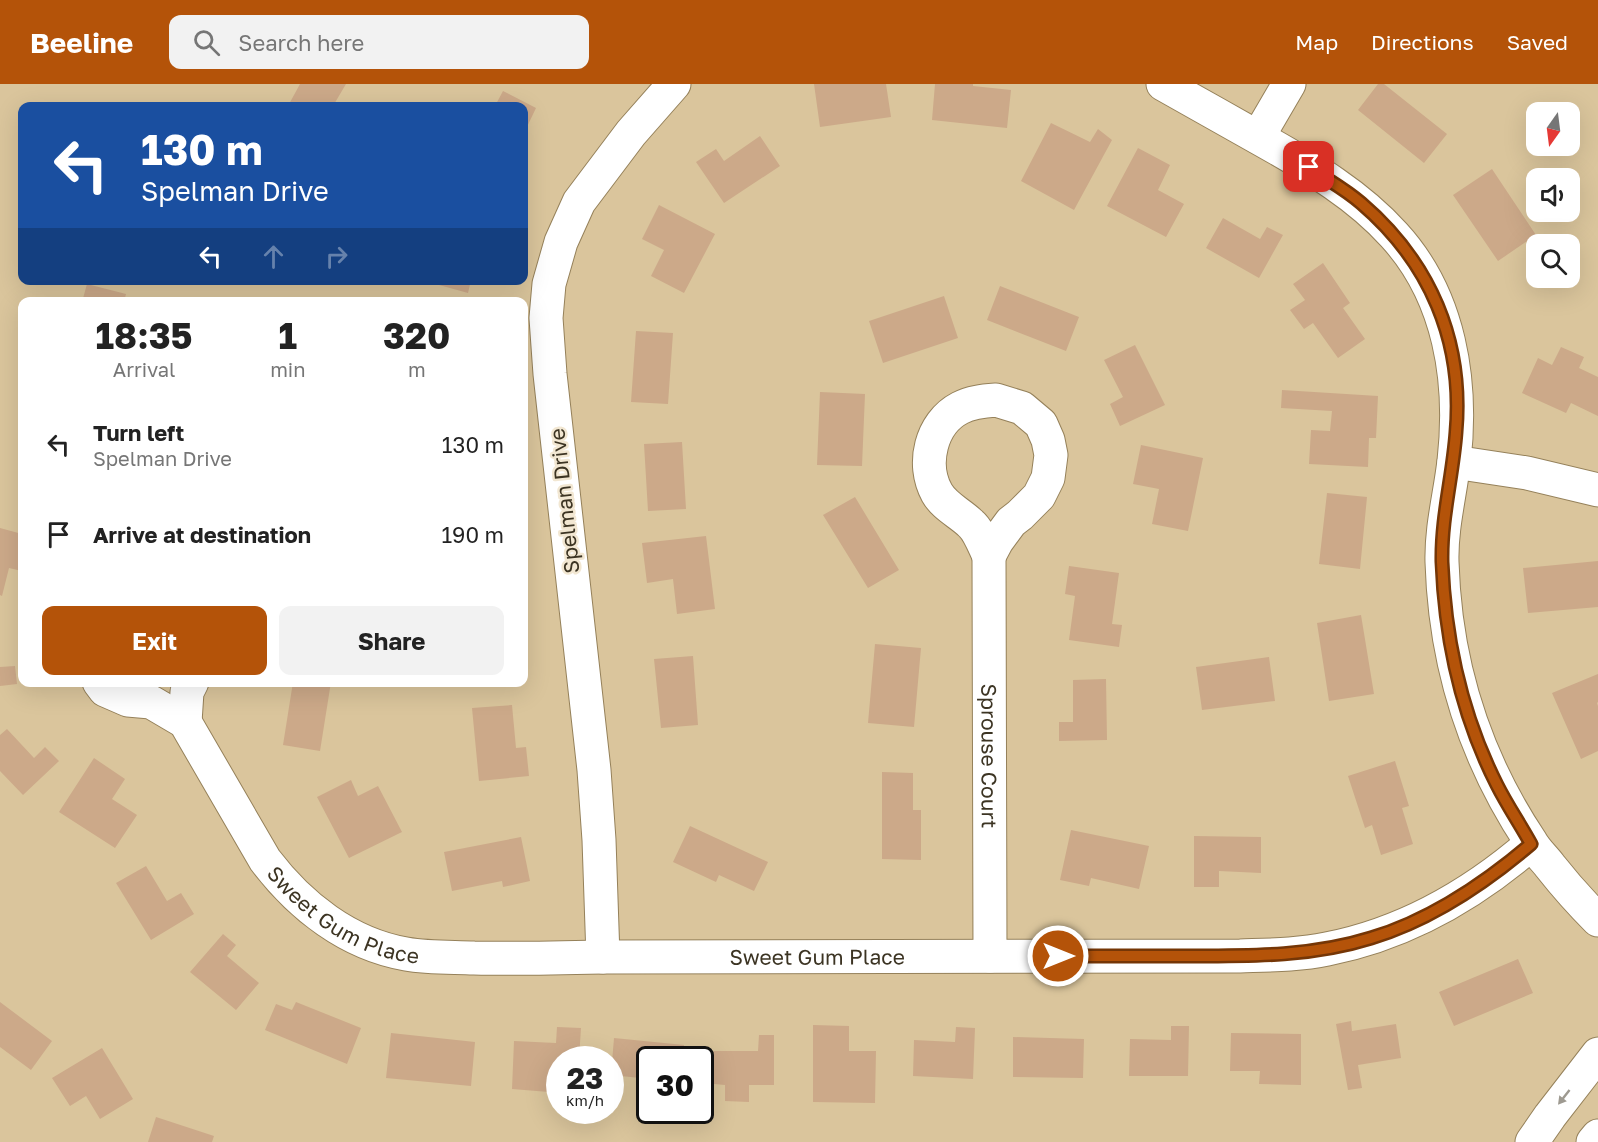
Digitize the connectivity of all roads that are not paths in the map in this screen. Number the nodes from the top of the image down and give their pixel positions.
1 (675, 84) edge
2 (1163, 84) edge
3 (1289, 84) edge
4 (1258, 137) junction
5 (1454, 462) junction
6 (1598, 490) edge
7 (989, 556) junction
8 (103, 687) edge
9 (190, 687) edge
10 (185, 722) junction
11 (1531, 844) junction
12 (1598, 920) edge
13 (990, 956) junction
14 (603, 957) junction
15 (1598, 1054) edge
16 (1598, 1136) edge
17 (1532, 1142) edge
18 (1593, 1142) edge

1 - 14 street, Spelman Drive
2 - 4 street
3 - 4 street
4 - 5 street
5 - 6 street
5 - 11 street
7 - 7 street
7 - 13 street, Sprouse Court
8 - 10 street, Sweet Gum Place
9 - 10 street
10 - 14 street, Sweet Gum Place
11 - 12 street
11 - 13 street, Sweet Gum Place
13 - 14 street, Sweet Gum Place
15 -> 17 street
16 - 18 street

